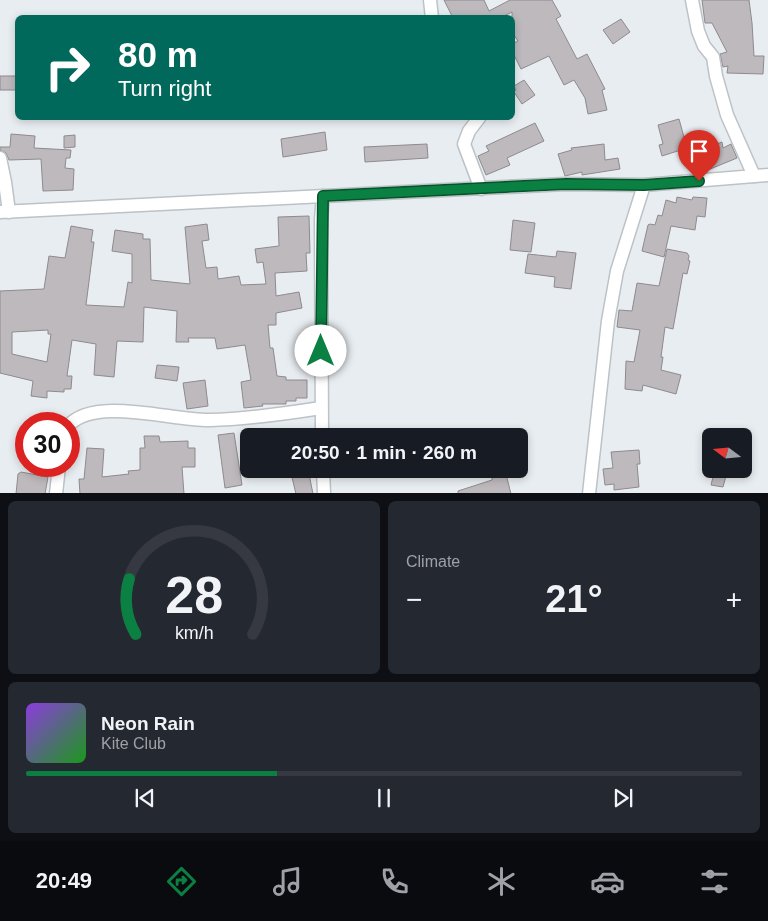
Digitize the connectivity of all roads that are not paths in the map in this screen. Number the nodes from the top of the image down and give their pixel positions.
1 (430, 0) edge
2 (692, 0) edge
3 (432, 15) edge
4 (477, 120) edge
5 (0, 158) edge
6 (768, 175) edge
7 (754, 176) junction
8 (644, 185) junction
9 (481, 189) junction
10 (323, 196) junction
11 (4, 212) edge
12 (320, 408) junction
13 (80, 415) edge
14 (321, 428) edge
15 (58, 477) edge
16 (323, 478) edge
17 (56, 493) edge
18 (324, 493) edge
19 (589, 493) edge

1 - 3 street
2 - 7 street
4 - 9 street
5 - 11 street
6 - 7 street
7 - 8 street
8 - 9 street
8 - 19 street
9 - 10 street
10 - 11 street
10 - 12 street
12 - 13 street
12 - 14 street
15 - 17 street
16 - 18 street

